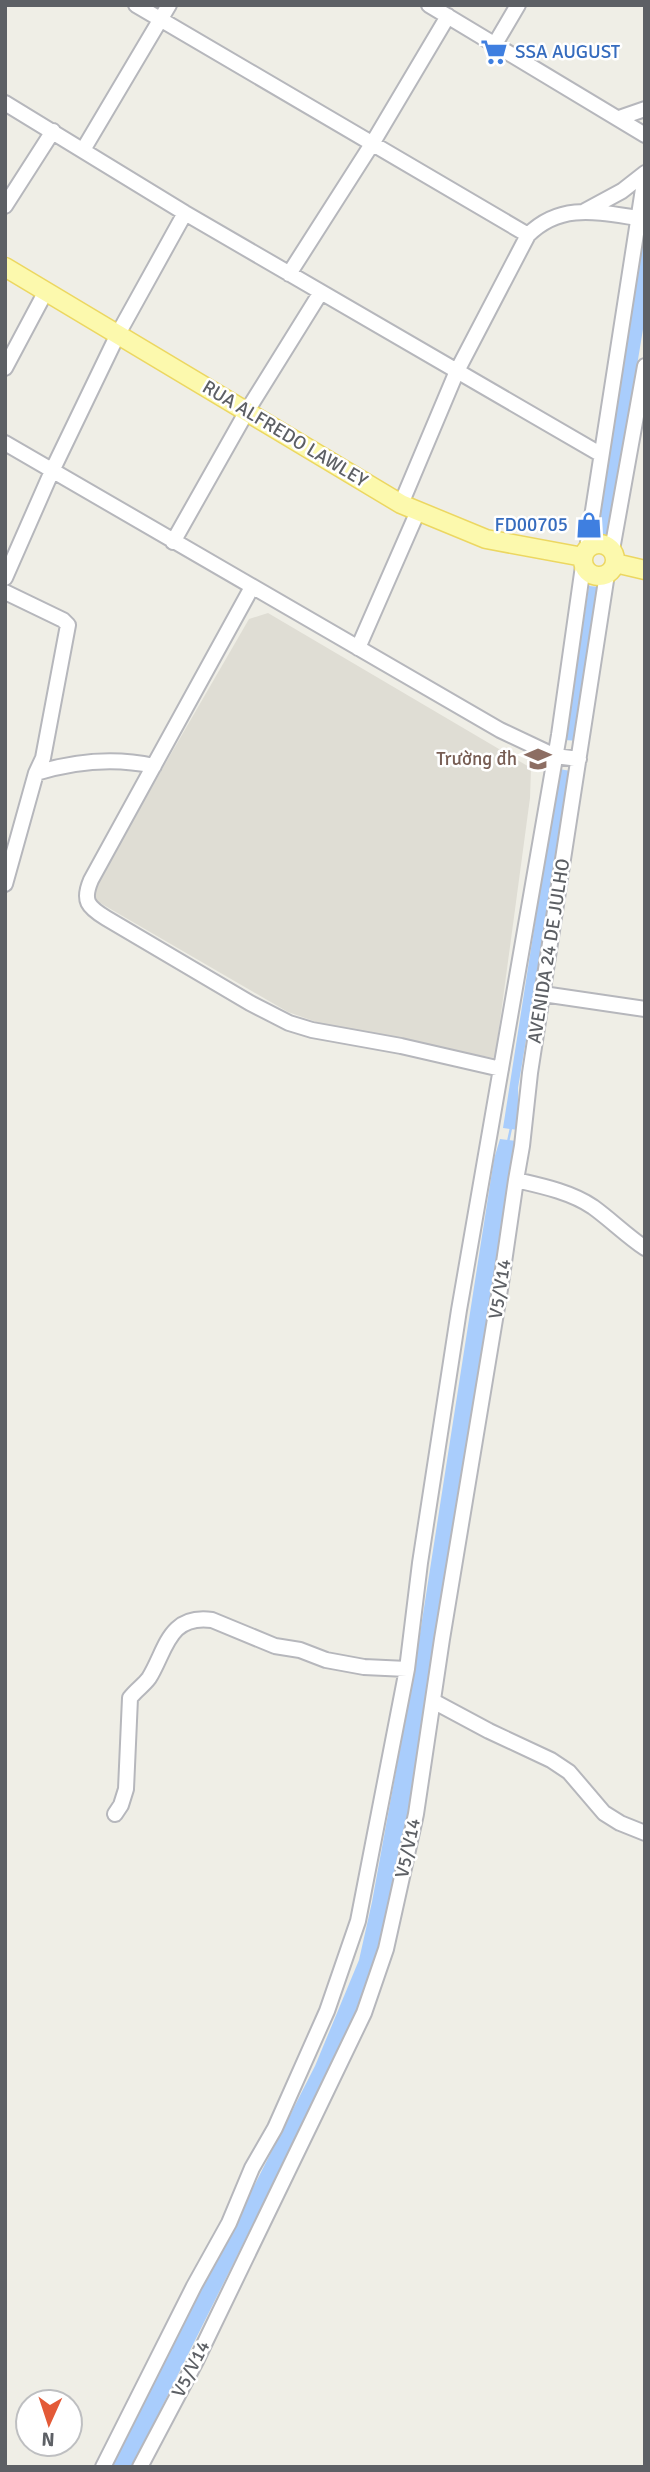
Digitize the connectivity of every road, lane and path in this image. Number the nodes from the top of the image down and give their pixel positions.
1 (136, 5) edge
2 (169, 5) edge
3 (429, 5) edge
4 (518, 5) edge
5 (447, 16) junction
6 (161, 20) junction
7 (495, 44) junction
8 (5, 103) edge
9 (645, 109) edge
10 (619, 118) junction
11 (53, 131) junction
12 (645, 135) edge
13 (372, 144) junction
14 (83, 150) junction
15 (645, 174) edge
16 (5, 206) edge
17 (583, 212) junction
18 (185, 213) junction
19 (641, 219) edge
20 (528, 235) junction
21 (5, 267) edge
22 (289, 274) junction
23 (46, 291) junction
24 (321, 292) junction
25 (118, 334) junction
26 (645, 366) edge
27 (5, 368) edge
28 (457, 371) junction
29 (247, 411) junction
30 (5, 443) edge
31 (600, 454) junction
32 (52, 471) junction
33 (401, 504) junction
34 (418, 511) junction
35 (173, 541) junction
36 (584, 557) junction
37 (611, 563) junction
38 (645, 570) edge
39 (5, 578) edge
40 (252, 587) junction
41 (5, 592) edge
42 (358, 648) junction
43 (555, 756) junction
44 (579, 759) junction
45 (154, 766) junction
46 (36, 774) junction
47 (6, 875) edge
48 (543, 994) junction
49 (645, 1009) edge
50 (501, 1069) junction
51 (516, 1180) junction
52 (645, 1248) edge
53 (407, 1669) junction
54 (433, 1701) junction
55 (115, 1814) dead end
56 (645, 1833) edge
57 (103, 2467) edge
58 (140, 2467) edge

1 - 6 street
2 - 6 street
3 - 5 street
4 - 7 street
5 - 7 street
5 - 13 street
6 - 13 street
6 - 14 street
7 - 10 street
8 - 11 street
9 - 10 street
10 - 12 street
11 - 14 street
11 - 16 street
13 - 20 street
13 - 22 street
14 - 18 street
15 - 17 street
15 - 19 street
17 - 19 street
17 - 20 street
18 - 22 street
18 - 25 street
19 - 31 street
20 - 28 street
21 - 23 main road, RUA ALFREDO LAWLEY
22 - 24 street
23 - 25 main road, RUA ALFREDO LAWLEY
23 - 27 street
24 - 28 street
24 - 29 street
25 - 29 main road, RUA ALFREDO LAWLEY
25 - 32 street
26 - 37 street, AVENIDA 24 DE JULHO
28 - 31 street
28 - 33 street
29 - 33 main road, RUA ALFREDO LAWLEY
29 - 35 street
30 - 32 street
31 - 36 street
32 - 35 street
32 - 39 street
33 - 34 main road, RUA ALFREDO LAWLEY
34 - 36 main road, RUA ALFREDO LAWLEY
34 - 42 street
35 - 40 street
36 - 37 main road
36 - 37 main road
36 - 43 street
37 - 38 main road
37 - 44 street, AVENIDA 24 DE JULHO
40 - 42 street
40 - 45 street
41 - 46 street
42 - 43 street
43 - 44 street
43 - 50 street
44 - 48 street, AVENIDA 24 DE JULHO
45 - 46 street
45 - 50 street
46 - 47 street
48 - 49 street
48 - 51 street, AVENIDA 24 DE JULHO
50 - 53 street
51 - 52 street
51 - 54 street, V5/V14
53 - 55 street
53 - 57 street
54 - 56 street
54 - 58 street, V5/V14

